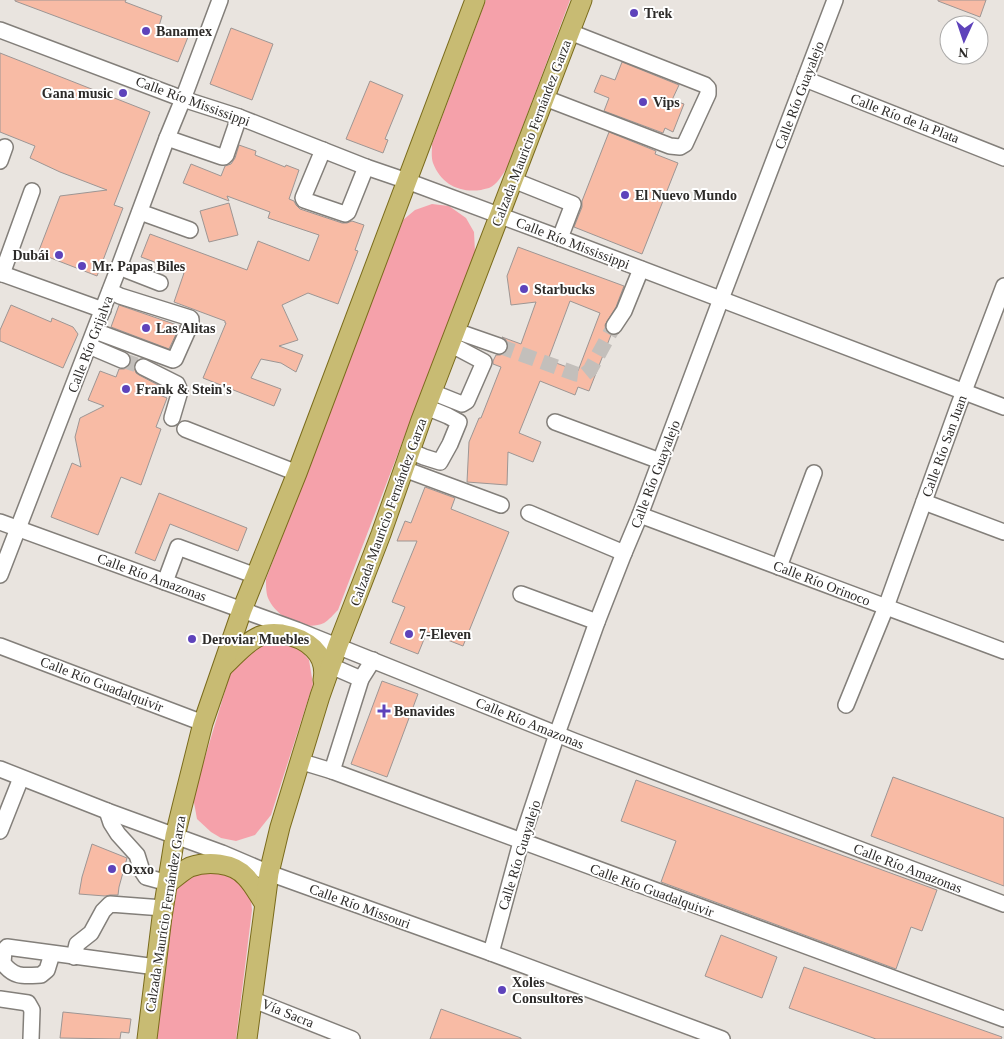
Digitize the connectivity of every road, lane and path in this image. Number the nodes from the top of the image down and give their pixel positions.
1 (220, 0) edge
2 (475, 0) edge
3 (582, 0) edge
4 (835, 0) edge
5 (0, 30) edge
6 (570, 32) junction
7 (805, 79) junction
8 (545, 98) junction
9 (183, 99) junction
10 (239, 118) junction
11 (167, 138) junction
12 (323, 150) junction
13 (1004, 158) edge
14 (366, 167) junction
15 (513, 180) junction
16 (407, 181) junction
17 (32, 191) dead end
18 (140, 212) junction
19 (499, 216) junction
20 (190, 230) dead end
21 (560, 238) junction
22 (119, 267) junction
23 (641, 269) junction
24 (1, 274) edge
25 (160, 283) dead end
26 (1004, 286) edge
27 (110, 291) junction
28 (721, 299) junction
29 (103, 310) junction
30 (614, 326) tunnel mouth
31 (95, 331) junction
32 (453, 337) junction
33 (89, 346) junction
34 (499, 346) tunnel mouth
35 (122, 360) tunnel mouth
36 (143, 367) tunnel mouth
37 (964, 391) junction
38 (429, 399) junction
39 (1004, 406) edge
40 (172, 418) dead end
41 (554, 422) dead end
42 (185, 429) dead end
43 (410, 451) junction
44 (660, 461) junction
45 (404, 469) junction
46 (296, 473) junction
47 (814, 473) dead end
48 (924, 502) junction
49 (502, 505) dead end
50 (529, 514) dead end
51 (640, 515) junction
52 (0, 522) edge
53 (18, 529) junction
54 (1004, 532) edge
55 (624, 553) junction
56 (779, 566) junction
57 (0, 575) edge
58 (256, 576) junction
59 (165, 582) junction
60 (521, 594) dead end
61 (886, 607) junction
62 (242, 610) junction
63 (597, 622) junction
64 (338, 645) junction
65 (0, 646) edge
66 (1004, 651) edge
67 (372, 660) junction
68 (331, 666) junction
69 (223, 667) junction
70 (362, 679) junction
71 (320, 696) junction
72 (846, 705) dead end
73 (203, 723) junction
74 (557, 734) junction
75 (299, 761) junction
76 (0, 769) edge
77 (332, 772) junction
78 (21, 778) junction
79 (107, 811) junction
80 (0, 831) edge
81 (176, 836) junction
82 (521, 842) junction
83 (269, 874) junction
84 (168, 883) junction
85 (264, 902) junction
86 (1004, 904) edge
87 (164, 908) junction
88 (491, 953) junction
89 (52, 954) dead end
90 (74, 957) junction
91 (156, 967) junction
92 (0, 999) edge
93 (252, 999) junction
94 (1004, 1019) edge
95 (348, 1038) edge
96 (31, 1039) edge
97 (147, 1039) edge
98 (247, 1039) edge
99 (722, 1039) edge

1 - 9 street, Calle Río Grijalva
2 - 16 main road, Calzada Mauricio Fernández Garza
3 - 6 main road, Calzada Mauricio Fernández Garza
4 - 7 street, Calle Río Guayalejo
5 - 9 street, Calle Río Mississippi
6 - 8 main road, Calzada Mauricio Fernández Garza
6 - 8 street
7 - 13 street, Calle Río de la Plata
7 - 28 street, Calle Río Guayalejo
8 - 15 main road, Calzada Mauricio Fernández Garza
9 - 10 street, Calle Río Mississippi
9 - 11 street, Calle Río Grijalva
10 - 11 street
10 - 12 street, Calle Río Mississippi
11 - 18 street, Calle Río Grijalva
12 - 14 street, Calle Río Mississippi
12 - 14 street
14 - 16 street, Calle Río Mississippi
15 - 19 main road, Calzada Mauricio Fernández Garza
15 - 21 street
16 - 19 street, Calle Río Mississippi
16 - 46 main road, Calzada Mauricio Fernández Garza
17 - 24 street
18 - 20 street
18 - 22 street, Calle Río Grijalva
19 - 21 street, Calle Río Mississippi
19 - 32 main road, Calzada Mauricio Fernández Garza
21 - 23 street, Calle Río Mississippi
22 - 25 street
22 - 27 street, Calle Río Grijalva
23 - 28 street, Calle Río Mississippi
23 - 30 street
24 - 29 street
26 - 37 street, Calle Río San Juan
27 - 29 street, Calle Río Grijalva
27 - 31 street
28 - 37 street, Calle Río Mississippi
28 - 44 street, Calle Río Guayalejo
29 - 31 street, Calle Río Grijalva
31 - 33 street, Calle Río Grijalva
32 - 34 street
32 - 38 main road, Calzada Mauricio Fernández Garza
32 - 38 street
33 - 35 street
33 - 53 street, Calle Río Grijalva
36 - 40 street
37 - 39 street, Calle Río Mississippi
37 - 48 street, Calle Río San Juan
38 - 43 main road, Calzada Mauricio Fernández Garza
38 - 43 street
41 - 44 street
42 - 46 street
43 - 45 main road, Calzada Mauricio Fernández Garza
44 - 51 street, Calle Río Guayalejo
45 - 49 street
45 - 64 main road, Calzada Mauricio Fernández Garza
46 - 58 main road, Calzada Mauricio Fernández Garza
47 - 56 street
48 - 54 street
48 - 61 street, Calle Río San Juan
50 - 55 street
51 - 55 street, Calle Río Guayalejo
51 - 56 street, Calle Río Orinoco
52 - 53 street, Calle Río Amazonas
53 - 57 street, Calle Río Grijalva
53 - 59 street, Calle Río Amazonas
55 - 63 street, Calle Río Guayalejo
56 - 61 street, Calle Río Orinoco
58 - 59 street
58 - 62 main road, Calzada Mauricio Fernández Garza
59 - 62 street, Calle Río Amazonas
60 - 63 street
61 - 66 street, Calle Río Orinoco
61 - 72 street, Calle Río San Juan
62 - 64 street, Calle Río Amazonas
62 - 69 main road, Calzada Mauricio Fernández Garza
63 - 74 street, Calle Río Guayalejo
64 - 67 street, Calle Río Amazonas
64 - 68 main road, Calzada Mauricio Fernández Garza
65 - 73 street, Calle Río Guadalquivir
67 - 70 street
67 - 74 street, Calle Río Amazonas
68 - 70 street
68 - 71 main road, Calzada Mauricio Fernández Garza
69 - 71 main road
69 - 73 main road, Calzada Mauricio Fernández Garza
70 - 77 street
71 - 75 main road, Calzada Mauricio Fernández Garza
73 - 81 main road, Calzada Mauricio Fernández Garza
74 - 82 street, Calle Río Guayalejo
74 - 86 street, Calle Río Amazonas
75 - 77 street, Calle Río Guadalquivir
75 - 83 main road, Calzada Mauricio Fernández Garza
76 - 78 street, Calle Río Missouri
77 - 82 street, Calle Río Guadalquivir
78 - 79 street, Calle Río Missouri
78 - 80 street
79 - 81 street, Calle Río Missouri
79 - 84 street
81 - 83 street, Calle Río Missouri
81 - 84 main road, Calzada Mauricio Fernández Garza
82 - 88 street, Calle Río Guayalejo
82 - 94 street, Calle Río Guadalquivir
83 - 85 main road, Calzada Mauricio Fernández Garza
83 - 88 street, Calle Río Missouri
84 - 85 main road
84 - 87 main road, Calzada Mauricio Fernández Garza
85 - 93 main road, Calzada Mauricio Fernández Garza
87 - 90 street
87 - 91 main road, Calzada Mauricio Fernández Garza
88 - 99 street, Calle Río Missouri
89 - 90 street
90 - 91 street
91 - 97 main road, Calzada Mauricio Fernández Garza
92 - 96 street
93 - 95 street, Vía Sacra
93 - 98 main road, Calzada Mauricio Fernández Garza

